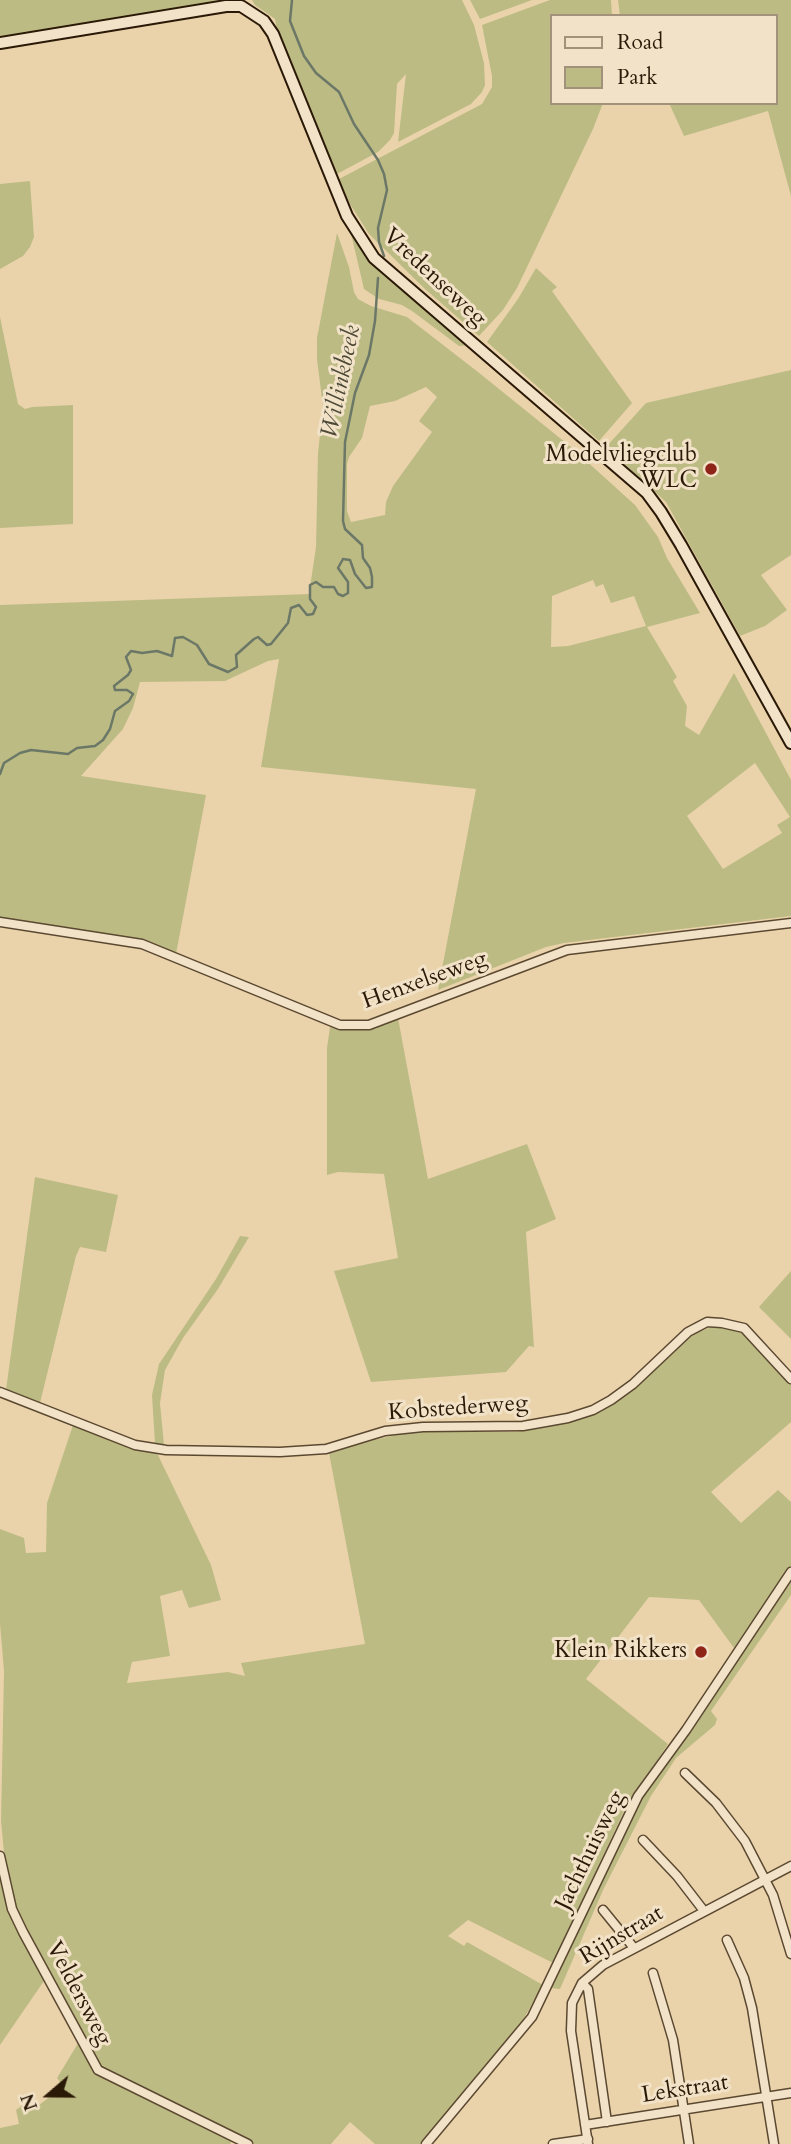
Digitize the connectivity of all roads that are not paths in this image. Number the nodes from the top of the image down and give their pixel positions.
1 (243, 3) edge
2 (0, 43) edge
3 (791, 743) edge
4 (0, 922) edge
5 (791, 923) edge
6 (791, 1379) edge
7 (0, 1392) edge
8 (791, 1572) edge
9 (685, 1773) dead end
10 (643, 1840) dead end
11 (0, 1856) edge
12 (791, 1866) edge
13 (766, 1880) junction
14 (603, 1910) dead end
15 (704, 1911) junction
16 (727, 1940) dead end
17 (634, 1948) junction
18 (791, 1954) edge
19 (653, 1973) dead end
20 (582, 1983) junction
21 (791, 2093) edge
22 (767, 2097) junction
23 (684, 2111) junction
24 (607, 2122) junction
25 (585, 2125) junction
26 (588, 2141) edge
27 (248, 2144) edge
28 (426, 2144) edge
29 (553, 2144) edge
30 (689, 2144) edge
31 (774, 2144) edge

1 - 2 main road, Vredenseweg
1 - 3 main road, Vredenseweg
4 - 5 street, Henxelseweg
6 - 7 street, Kobstederweg
8 - 28 street, Jachthuisweg
9 - 13 street
10 - 15 street
11 - 27 street, Veldersweg
12 - 13 street, Rijnstraat
13 - 15 street, Rijnstraat
13 - 18 street
14 - 17 street
15 - 17 street, Rijnstraat
16 - 22 street
17 - 20 street, Rijnstraat
19 - 23 street
20 - 24 street
20 - 25 street, Rijnstraat
21 - 22 street, Lekstraat
22 - 23 street, Lekstraat
22 - 31 street
23 - 24 street, Lekstraat
23 - 30 street
24 - 25 street, Lekstraat
25 - 26 street, Rijnstraat
26 - 29 street

